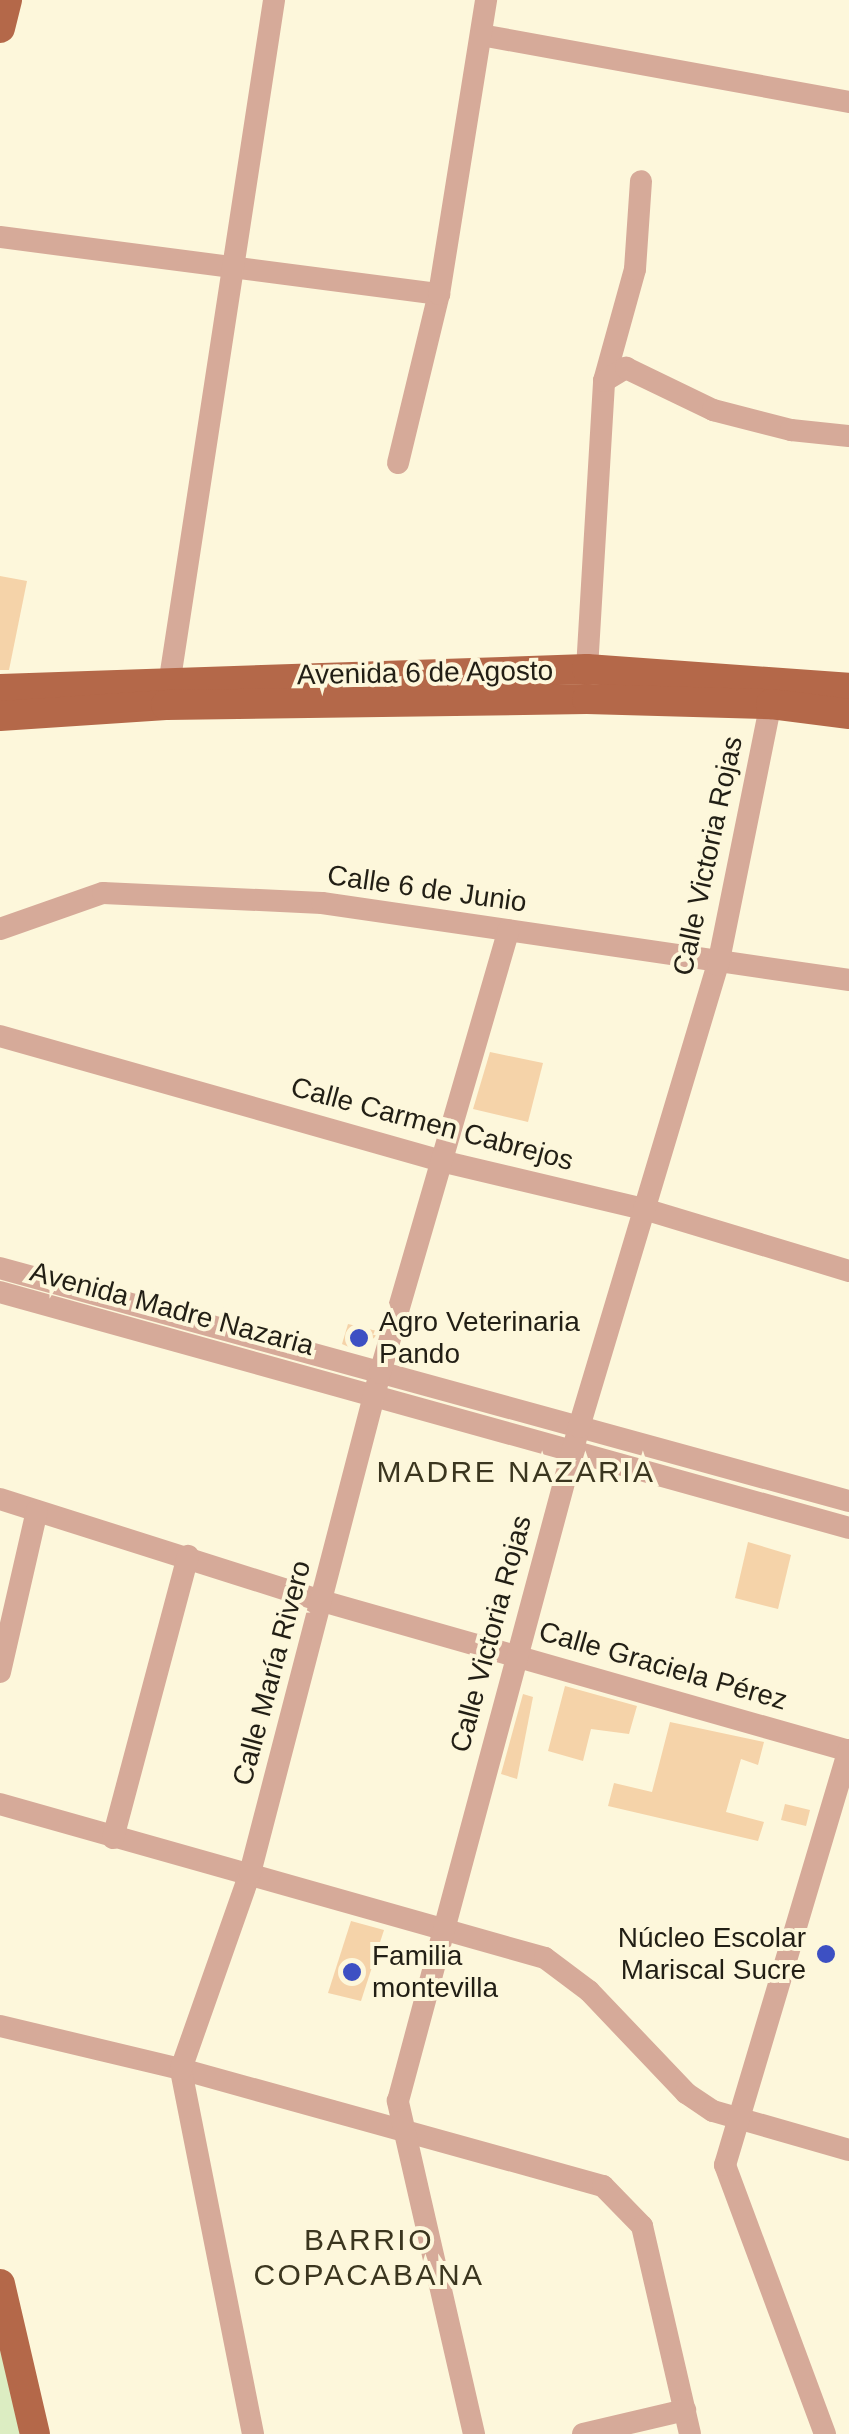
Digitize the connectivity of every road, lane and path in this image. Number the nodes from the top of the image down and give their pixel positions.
1 (7, 0) edge
2 (274, 0) edge
3 (486, 0) edge
4 (0, 28) edge
5 (482, 34) junction
6 (849, 102) edge
7 (641, 181) dead end
8 (0, 237) edge
9 (230, 266) junction
10 (438, 294) junction
11 (604, 381) junction
12 (849, 436) edge
13 (398, 463) dead end
14 (587, 670) junction
15 (849, 688) edge
16 (0, 689) edge
17 (772, 691) junction
18 (168, 692) junction
19 (849, 714) edge
20 (0, 716) edge
21 (0, 929) edge
22 (508, 930) junction
23 (718, 965) junction
24 (849, 980) edge
25 (0, 1036) edge
26 (445, 1162) junction
27 (644, 1209) junction
28 (0, 1268) edge
29 (849, 1271) edge
30 (0, 1292) edge
31 (377, 1384) junction
32 (579, 1426) junction
33 (572, 1451) junction
34 (0, 1499) edge
35 (849, 1500) edge
36 (36, 1510) junction
37 (849, 1528) edge
38 (188, 1556) junction
39 (322, 1602) junction
40 (516, 1654) junction
41 (0, 1672) edge
42 (849, 1751) edge
43 (0, 1804) edge
44 (112, 1838) junction
45 (250, 1873) junction
46 (444, 1924) junction
47 (0, 2026) edge
48 (181, 2069) junction
49 (735, 2118) junction
50 (410, 2137) junction
51 (849, 2150) edge
52 (0, 2284) edge
53 (685, 2410) junction
54 (35, 2434) edge
55 (253, 2434) edge
56 (474, 2434) edge
57 (582, 2434) edge
58 (690, 2434) edge
59 (824, 2434) edge

1 - 4 main road
2 - 9 street
3 - 5 street
5 - 6 street
5 - 10 street
7 - 11 street
8 - 9 street
9 - 10 street
9 - 18 street
10 - 13 street
11 - 12 street
11 - 14 street
14 - 17 main road, Avenida 6 de Agosto
14 - 18 main road, Avenida 6 de Agosto
15 - 17 main road, Avenida 6 de Agosto
16 - 18 main road, Avenida 6 de Agosto
17 - 18 main road, Avenida 6 de Agosto
17 - 19 main road, Avenida 6 de Agosto
17 - 23 street, Calle Victoria Rojas
18 - 20 main road, Avenida 6 de Agosto
21 - 22 street, Calle 6 de Junio
22 - 23 street, Calle 6 de Junio
22 - 26 street, Calle María Rivero
23 - 24 street, Calle 6 de Junio
23 - 27 street, Calle Victoria Rojas
25 - 26 street, Calle Carmen Cabrejos
26 - 27 street, Calle Carmen Cabrejos
26 - 31 street, Calle María Rivero
27 - 29 street, Calle Carmen Cabrejos
27 - 32 street, Calle Victoria Rojas
28 - 31 street, Avenida Madre Nazaria
30 - 31 street, Avenida Madre Nazaria
31 - 32 street, Avenida Madre Nazaria
31 - 33 street, Avenida Madre Nazaria
31 - 39 street, Calle María Rivero
32 - 33 street, Calle Victoria Rojas
32 - 35 street, Avenida Madre Nazaria
33 - 37 street, Avenida Madre Nazaria
33 - 40 street, Calle Victoria Rojas
34 - 36 street, Calle Graciela Pérez
36 - 38 street, Calle Graciela Pérez
36 - 41 street
38 - 39 street, Calle Graciela Pérez
38 - 44 street
39 - 40 street, Calle Graciela Pérez
39 - 45 street, Calle María Rivero
40 - 42 street, Calle Graciela Pérez
40 - 46 street, Calle Victoria Rojas
42 - 49 street
43 - 44 street
44 - 45 street
45 - 46 street
45 - 48 street, Calle María Rivero
46 - 49 street
46 - 50 street, Calle Victoria Rojas
47 - 48 street
48 - 50 street
48 - 55 street
49 - 51 street
49 - 59 street
50 - 53 street
50 - 56 street, Calle Victoria Rojas
52 - 54 main road
53 - 57 street
53 - 58 street

